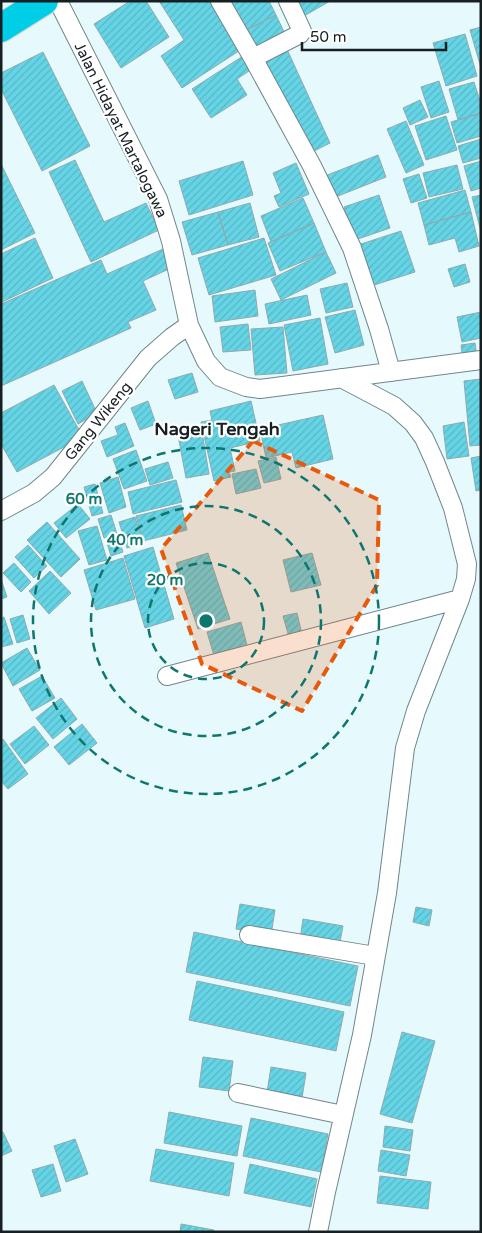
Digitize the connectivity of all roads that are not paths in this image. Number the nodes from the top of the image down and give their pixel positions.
1 (44, 1) edge
2 (58, 1) edge
3 (220, 1) edge
4 (288, 1) edge
5 (1, 28) edge
6 (253, 58) junction
7 (189, 325) junction
8 (481, 360) edge
9 (391, 372) junction
10 (341, 378) junction
11 (1, 511) edge
12 (460, 599) junction
13 (167, 676) dead end
14 (248, 935) dead end
15 (376, 956) junction
16 (238, 1093) dead end
17 (344, 1115) junction
18 (318, 1232) edge

1 - 5 highway
2 - 7 street, Jalan Hidayat Martalogawa
3 - 6 street
4 - 6 street
6 - 9 street
7 - 10 street, Jalan Hidayat Martalogawa
7 - 11 street, Gang Wikeng
8 - 9 street, Jalan Hidayat Martalogawa
9 - 10 street, Jalan Hidayat Martalogawa
10 - 12 street
12 - 13 street
12 - 15 street
14 - 15 street
15 - 17 street
16 - 17 street
17 - 18 street

